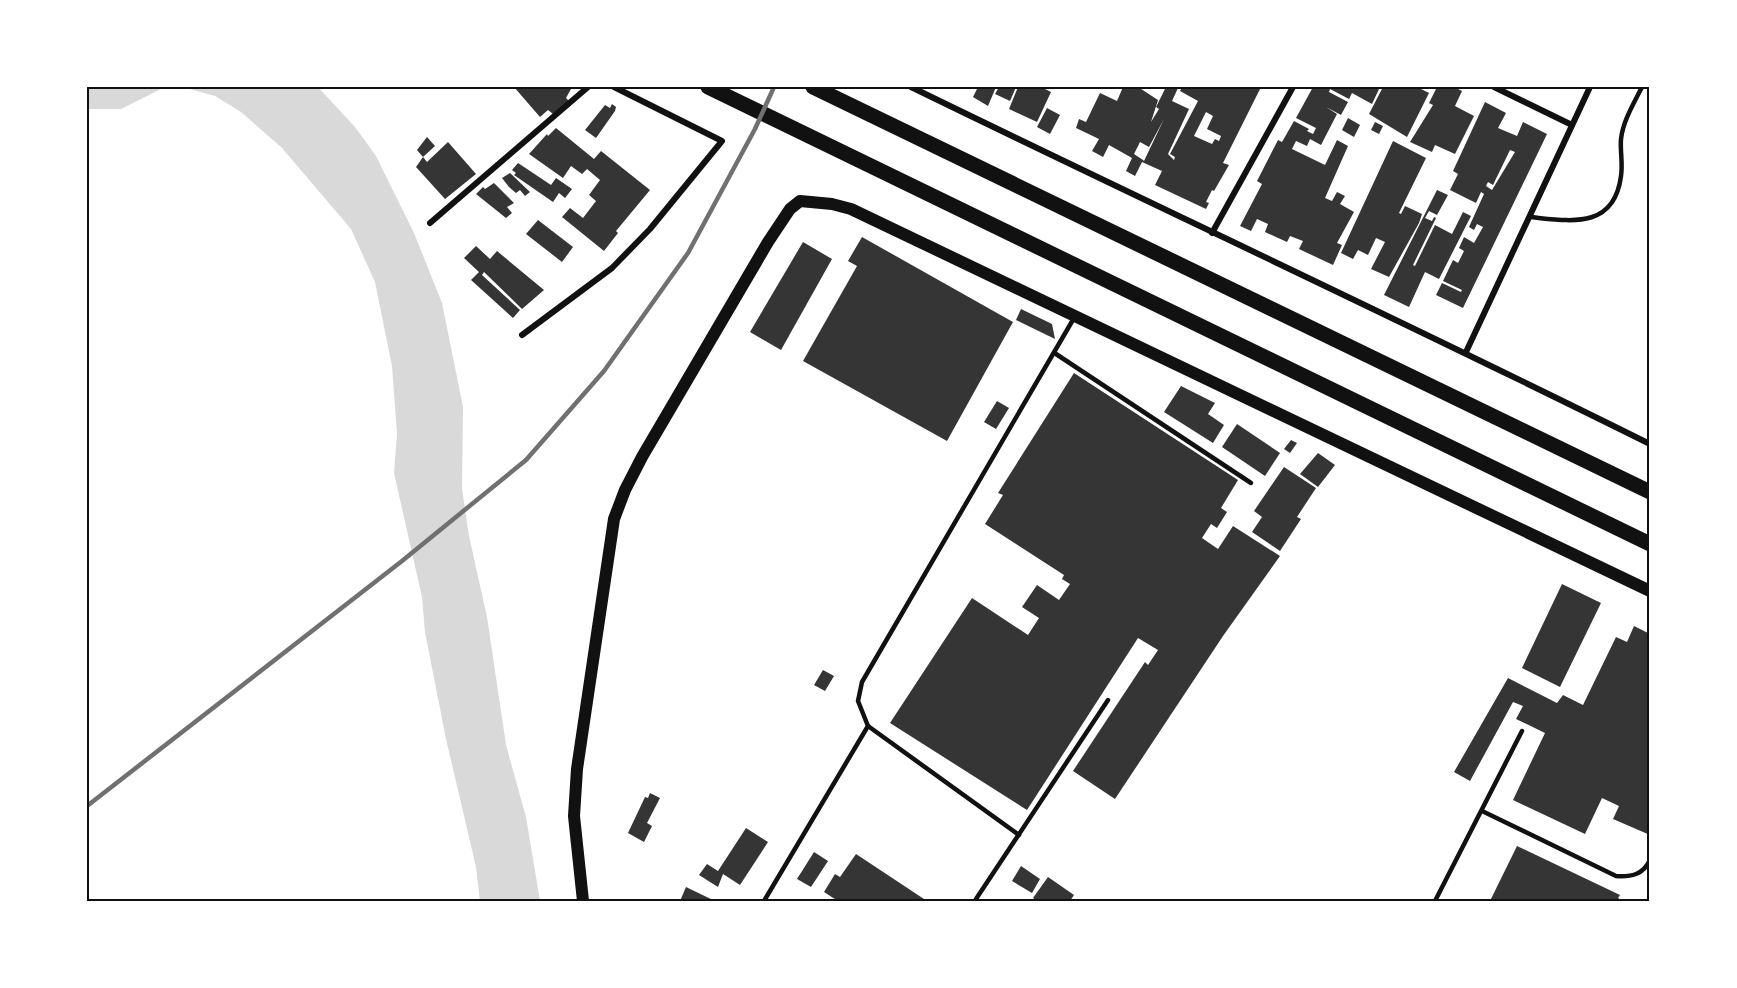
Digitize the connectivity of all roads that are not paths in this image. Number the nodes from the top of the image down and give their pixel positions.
1 (588, 87) edge
2 (614, 87) edge
3 (708, 87) edge
4 (813, 87) edge
5 (912, 87) edge
6 (1293, 87) edge
7 (1494, 87) edge
8 (1590, 87) edge
9 (1642, 87) edge
10 (1572, 125) junction
11 (1530, 217) junction
12 (430, 223) dead end
13 (1212, 233) junction
14 (1074, 318) junction
15 (522, 335) dead end
16 (1466, 352) junction
17 (1056, 354) junction
18 (1650, 444) edge
19 (1251, 483) dead end
20 (1650, 492) edge
21 (1650, 544) edge
22 (1650, 591) edge
23 (1108, 700) dead end
24 (868, 726) junction
25 (1522, 731) dead end
26 (1482, 811) junction
27 (1019, 835) junction
28 (1650, 860) edge
29 (976, 899) dead end
30 (583, 901) edge
31 (764, 901) edge
32 (1435, 901) edge

1 - 12 street
2 - 15 street
3 - 21 highway
4 - 20 highway
5 - 13 street
6 - 13 street
7 - 10 street
8 - 10 street
9 - 11 lane
10 - 11 street
11 - 16 street
13 - 16 street
14 - 17 lane
14 - 22 main road
14 - 30 main road
16 - 18 street
17 - 19 lane
17 - 24 lane
23 - 27 lane
24 - 27 lane
24 - 31 lane
25 - 26 lane
26 - 28 lane
26 - 32 lane
27 - 29 lane

